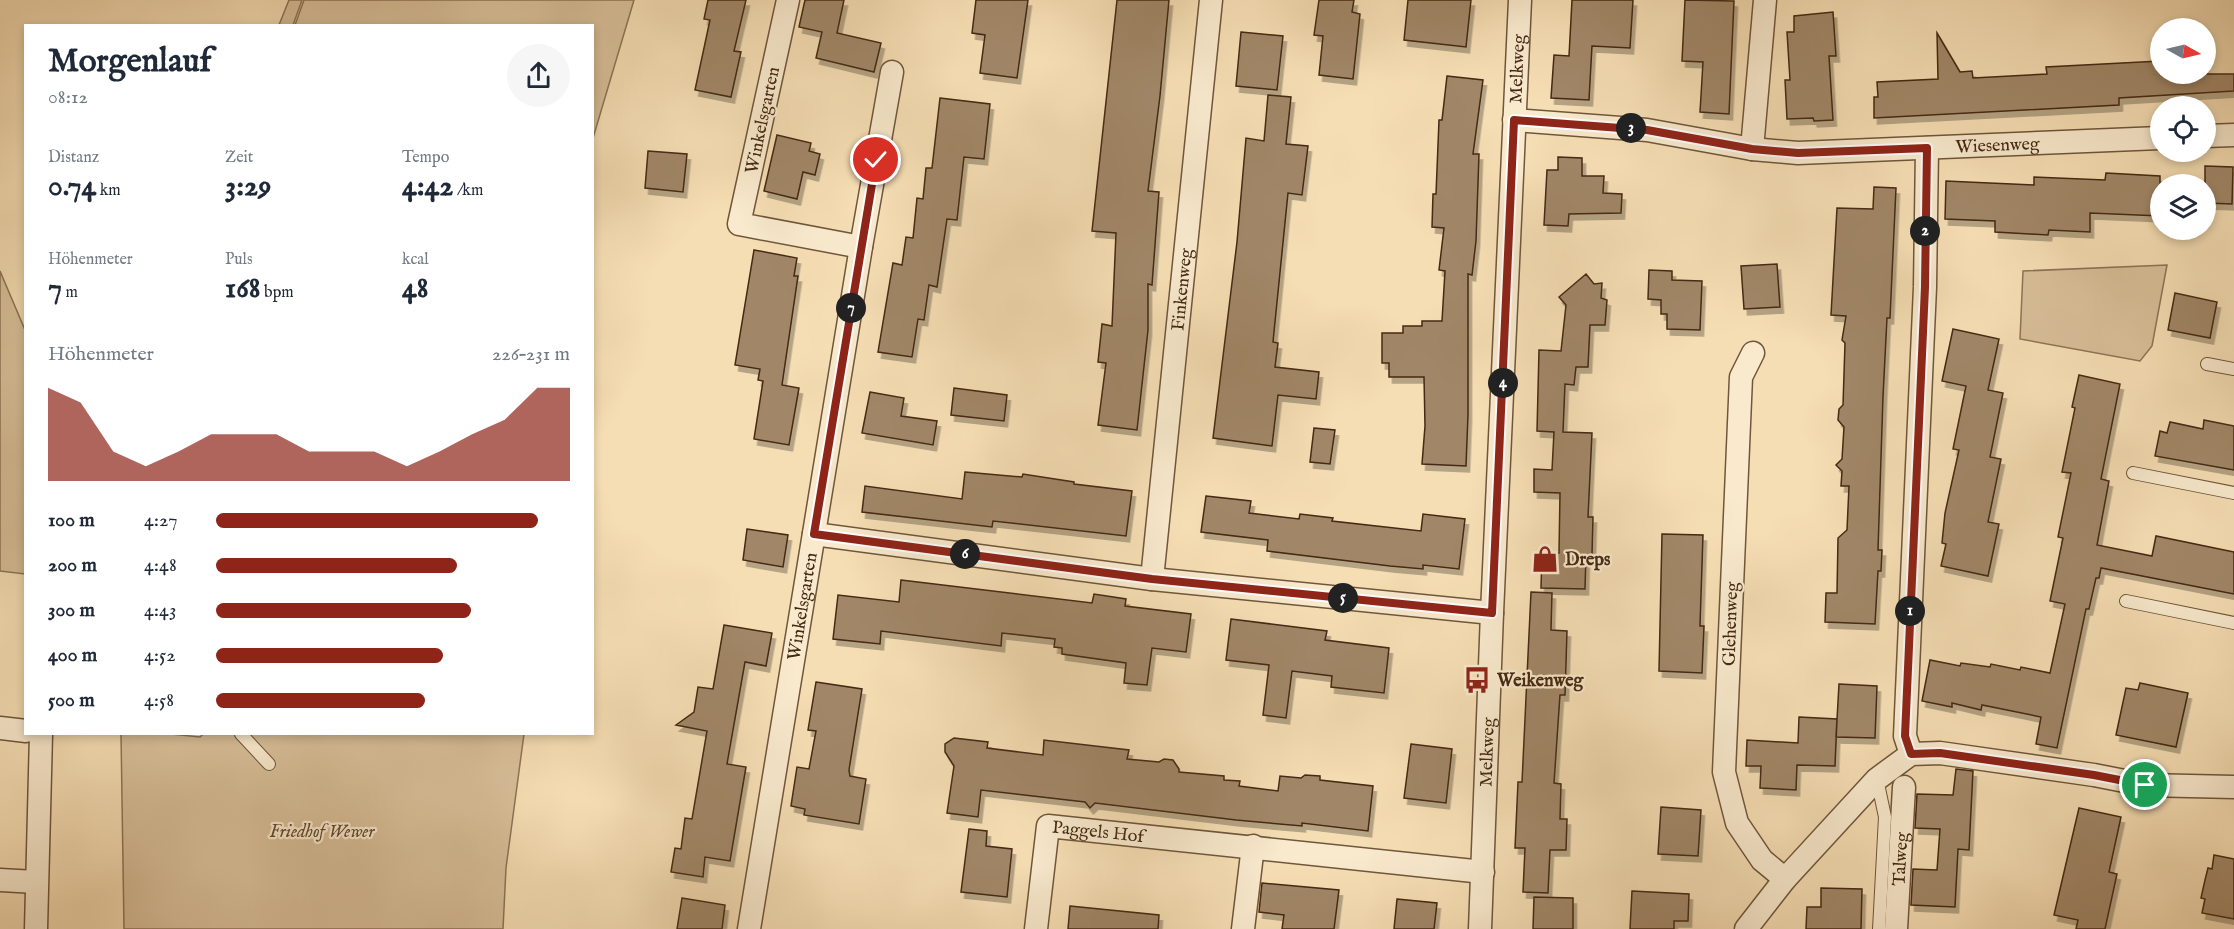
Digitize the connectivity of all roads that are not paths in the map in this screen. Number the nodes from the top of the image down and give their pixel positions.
1 (788, 0) edge
2 (1211, 0) edge
3 (1520, 0) edge
4 (1765, 0) edge
5 (892, 72) dead end
6 (1514, 120) junction
7 (2234, 135) edge
8 (2216, 136) edge
9 (2150, 138) edge
10 (1927, 148) junction
11 (1752, 149) junction
12 (861, 247) junction
13 (1753, 353) dead end
14 (2207, 364) dead end
15 (2234, 369) edge
16 (2133, 473) dead end
17 (2234, 493) edge
18 (814, 534) junction
19 (1152, 579) junction
20 (2126, 601) dead end
21 (1492, 613) junction
22 (2234, 623) edge
23 (0, 728) edge
24 (24, 731) edge
25 (41, 735) edge
26 (242, 735) edge
27 (1911, 754) junction
28 (269, 764) dead end
29 (1877, 779) junction
30 (1904, 787) dead end
31 (2234, 787) edge
32 (1253, 846) junction
33 (1483, 872) junction
34 (1785, 879) junction
35 (0, 880) edge
36 (36, 882) junction
37 (36, 929) edge
38 (748, 929) edge
39 (1036, 929) edge
40 (1243, 929) edge
41 (1480, 929) edge
42 (1746, 929) edge
43 (1879, 929) edge
44 (1896, 929) edge

1 - 12 street, Winkelsgarten
2 - 19 street, Finkenweg
3 - 6 street, Melkweg
4 - 11 street
5 - 12 street, Winkelsgarten
6 - 11 street, Wiesenweg
6 - 21 street, Melkweg
7 - 8 street
9 - 10 street, Wiesenweg
10 - 11 street, Wiesenweg
10 - 27 street
12 - 18 street, Winkelsgarten
13 - 34 street, Glehenweg
14 - 15 lane
16 - 17 lane
18 - 19 street
18 - 38 street, Winkelsgarten
19 - 21 street
20 - 22 lane
21 - 33 street, Melkweg
23 - 24 street
25 - 36 street
26 - 28 lane
27 - 29 street
27 - 31 street
29 - 34 street
29 - 43 lane
30 - 44 street, Talweg
32 - 33 street, Paggels Hof
32 - 39 street, Paggels Hof
32 - 40 street
33 - 41 street, Melkweg
34 - 42 street
35 - 36 street
36 - 37 street

